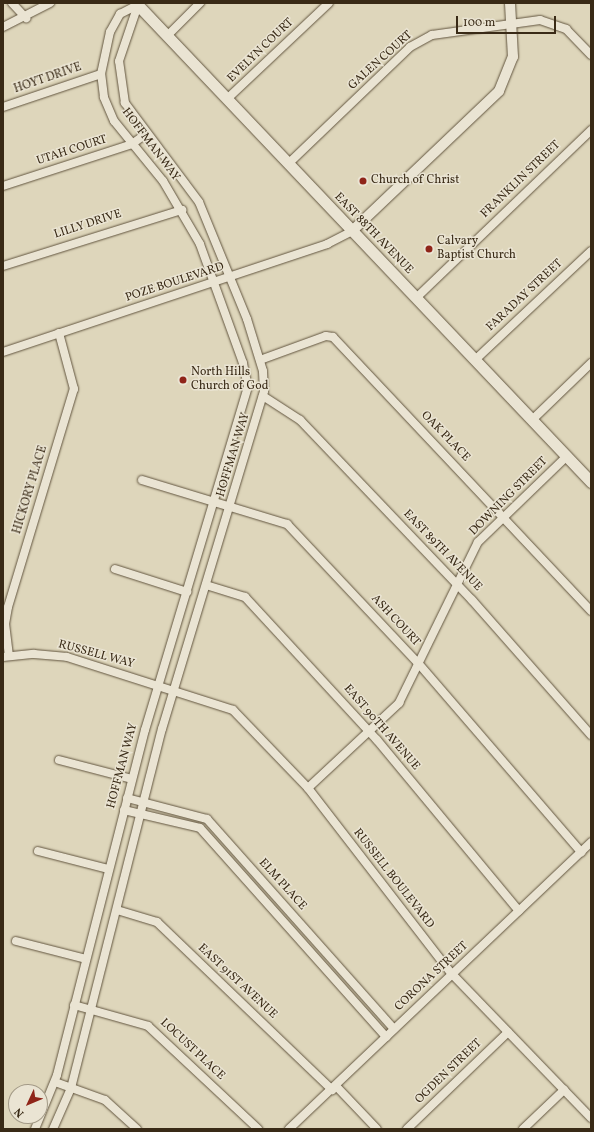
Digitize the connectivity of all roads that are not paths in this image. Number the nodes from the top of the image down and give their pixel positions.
1 (12, 3) edge
2 (50, 3) edge
3 (200, 3) edge
4 (329, 3) edge
5 (510, 3) edge
6 (137, 4) edge
7 (26, 18) junction
8 (513, 22) junction
9 (3, 27) edge
10 (167, 36) junction
11 (591, 55) edge
12 (101, 74) junction
13 (227, 100) junction
14 (3, 107) edge
15 (591, 130) edge
16 (146, 134) junction
17 (132, 144) junction
18 (288, 164) junction
19 (3, 186) edge
20 (182, 210) junction
21 (352, 231) junction
22 (591, 251) edge
23 (3, 266) edge
24 (232, 277) junction
25 (216, 283) junction
26 (416, 298) junction
27 (59, 333) junction
28 (3, 352) edge
29 (260, 360) junction
30 (475, 360) junction
31 (591, 363) edge
32 (263, 396) junction
33 (532, 420) junction
34 (567, 456) junction
35 (590, 479) edge
36 (142, 480) dead end
37 (215, 503) junction
38 (231, 506) junction
39 (504, 517) junction
40 (115, 569) dead end
41 (456, 583) junction
42 (206, 586) junction
43 (187, 592) junction
44 (591, 611) edge
45 (6, 657) edge
46 (418, 663) junction
47 (158, 685) junction
48 (174, 690) junction
49 (369, 731) junction
50 (591, 736) edge
51 (59, 760) dead end
52 (132, 779) junction
53 (308, 788) junction
54 (127, 798) junction
55 (143, 801) junction
56 (124, 810) junction
57 (140, 814) junction
58 (591, 842) edge
59 (38, 851) dead end
60 (581, 852) junction
61 (108, 869) junction
62 (117, 910) junction
63 (519, 911) junction
64 (16, 941) dead end
65 (86, 959) junction
66 (452, 974) junction
67 (74, 1005) junction
68 (91, 1009) junction
69 (394, 1029) junction
70 (508, 1032) junction
71 (386, 1037) junction
72 (55, 1082) junction
73 (71, 1088) junction
74 (334, 1088) junction
75 (564, 1090) junction
76 (591, 1118) edge
77 (35, 1129) edge
78 (53, 1129) edge
79 (137, 1129) edge
80 (258, 1129) edge
81 (290, 1129) edge
82 (377, 1129) edge
83 (406, 1129) edge
84 (523, 1129) edge

1 - 7 street
2 - 7 street
3 - 10 street
4 - 13 street, EVELYN COURT
5 - 8 street
6 - 10 main road, EAST 88TH AVENUE
6 - 12 street, HOFFMAN WAY
6 - 16 street, HOFFMAN WAY
7 - 9 street
8 - 11 street, GALEN COURT
8 - 18 street, GALEN COURT
8 - 21 street
10 - 13 main road, EAST 88TH AVENUE
12 - 14 street, HOYT DRIVE
12 - 17 street, HOFFMAN WAY
13 - 18 main road, EAST 88TH AVENUE
15 - 26 street, FRANKLIN STREET
16 - 17 street, UTAH COURT
16 - 24 street, HOFFMAN WAY
17 - 19 street, UTAH COURT
17 - 20 street, HOFFMAN WAY
18 - 21 main road, EAST 88TH AVENUE
20 - 23 street, LILLY DRIVE
20 - 25 street, HOFFMAN WAY
21 - 24 street, POZE BOULEVARD
21 - 26 main road, EAST 88TH AVENUE
22 - 30 street, FARADAY STREET
24 - 25 street, POZE BOULEVARD
24 - 29 street, HOFFMAN WAY
25 - 27 street, POZE BOULEVARD
25 - 37 street, HOFFMAN WAY
26 - 30 main road, EAST 88TH AVENUE
27 - 28 street, POZE BOULEVARD
27 - 45 street, HICKORY PLACE
29 - 32 street, HOFFMAN WAY
29 - 39 street, OAK PLACE
30 - 33 main road, EAST 88TH AVENUE
31 - 33 street
32 - 38 street, HOFFMAN WAY
32 - 41 street, EAST 89TH AVENUE
33 - 34 main road, EAST 88TH AVENUE
34 - 35 main road, EAST 88TH AVENUE
34 - 39 street, DOWNING STREET
36 - 37 street, ASH COURT
37 - 38 street, ASH COURT
37 - 43 street, HOFFMAN WAY
38 - 42 street, HOFFMAN WAY
38 - 46 street, ASH COURT
39 - 41 street, DOWNING STREET
39 - 44 street, OAK PLACE
40 - 43 street
41 - 46 street, DOWNING STREET
41 - 50 street, EAST 89TH AVENUE
42 - 48 street, HOFFMAN WAY
42 - 49 street, EAST 90TH AVENUE
43 - 47 street, HOFFMAN WAY
45 - 47 street, RUSSELL WAY
46 - 49 street, DOWNING STREET
46 - 60 street, ASH COURT
47 - 48 street, RUSSELL BOULEVARD
47 - 52 street, HOFFMAN WAY
48 - 53 street, RUSSELL BOULEVARD
48 - 55 street, HOFFMAN WAY
49 - 53 street, DOWNING STREET
49 - 63 street, EAST 90TH AVENUE
51 - 52 street
52 - 54 street, HOFFMAN WAY
53 - 66 street, RUSSELL BOULEVARD
54 - 55 street, ELM PLACE
54 - 56 street, HOFFMAN WAY
55 - 57 street, HOFFMAN WAY
55 - 69 street, ELM PLACE
56 - 57 street, ELM PLACE
56 - 61 street, HOFFMAN WAY
57 - 62 street, HOFFMAN WAY
57 - 71 street, ELM PLACE
58 - 60 street, CORONA STREET
59 - 61 street
60 - 63 street, CORONA STREET
61 - 65 street, HOFFMAN WAY
62 - 68 street, HOFFMAN WAY
62 - 74 street, EAST 91ST AVENUE
63 - 66 street, CORONA STREET
64 - 65 street
65 - 67 street, HOFFMAN WAY
66 - 69 street, CORONA STREET
66 - 70 street, RUSSELL BOULEVARD
67 - 68 street, LOCUST PLACE
67 - 72 street, HOFFMAN WAY
68 - 73 street, HOFFMAN WAY
68 - 80 street, LOCUST PLACE
69 - 71 street, CORONA STREET
70 - 75 street, RUSSELL BOULEVARD
70 - 83 street, OGDEN STREET
71 - 74 street, CORONA STREET
72 - 73 street
72 - 77 street, HOFFMAN WAY
73 - 78 street, HOFFMAN WAY
73 - 79 street
74 - 81 street, CORONA STREET
74 - 82 street, EAST 91ST AVENUE
75 - 76 street, RUSSELL BOULEVARD
75 - 84 street

